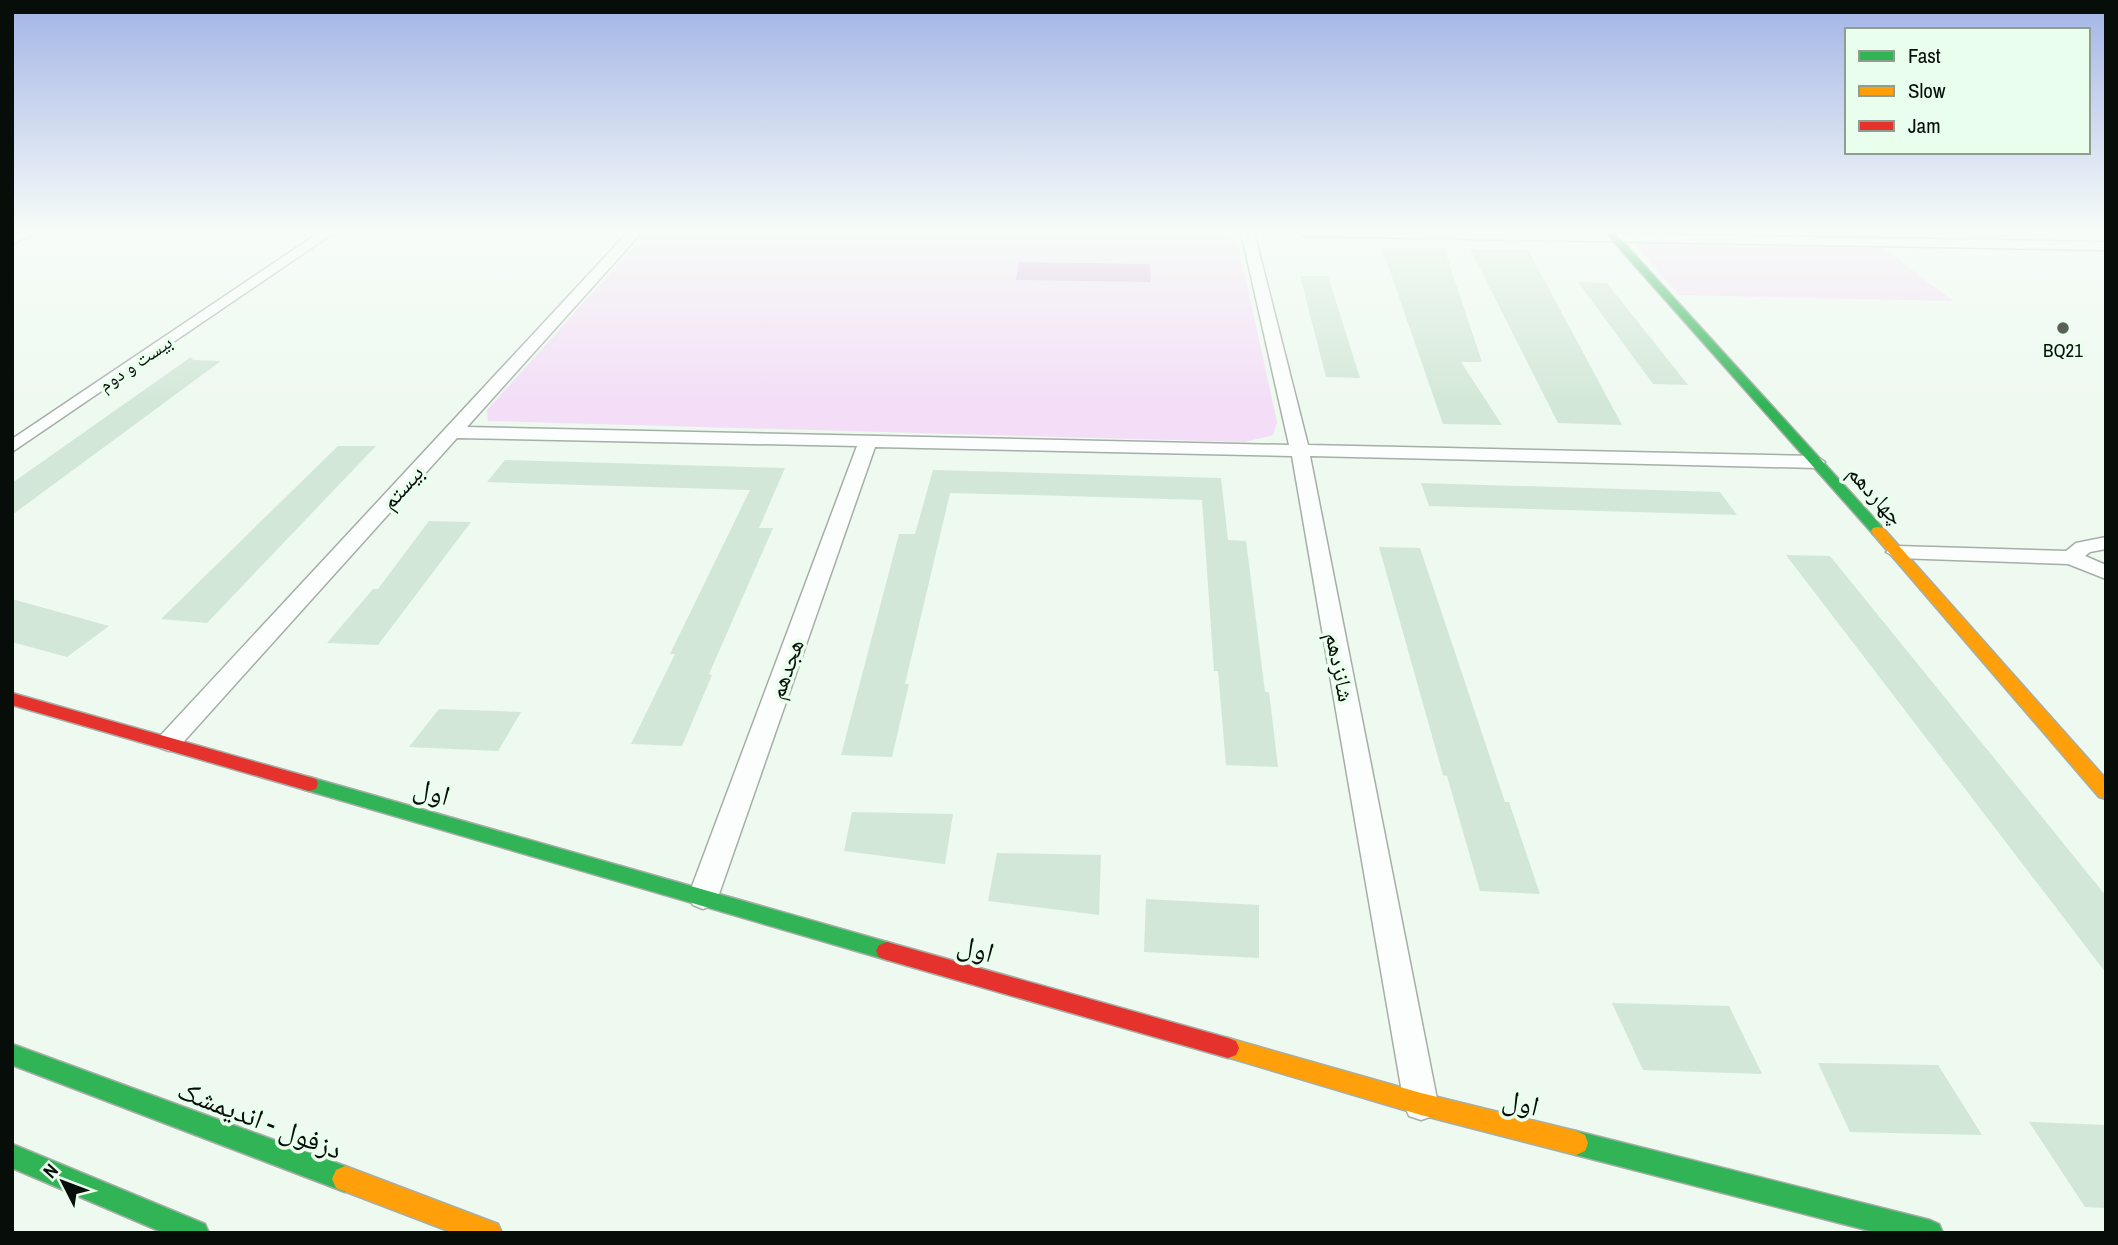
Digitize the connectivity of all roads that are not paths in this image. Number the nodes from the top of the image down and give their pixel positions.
1 (243, 290) edge
2 (582, 290) edge
3 (1262, 290) edge
4 (1662, 290) edge
5 (452, 432) junction
6 (868, 441) junction
7 (12, 447) edge
8 (1300, 450) junction
9 (1816, 462) junction
10 (2106, 542) edge
11 (1897, 552) junction
12 (2071, 558) junction
13 (2106, 573) edge
14 (12, 699) edge
15 (169, 742) junction
16 (2106, 792) edge
17 (703, 897) junction
18 (12, 1054) edge
19 (1422, 1104) junction
20 (12, 1156) edge
21 (196, 1233) edge
22 (489, 1233) edge
23 (1930, 1233) edge

1 - 7 street, بیست و دوم
2 - 5 street, بیستم
3 - 8 street, شانزدهم
4 - 9 main road, چهاردهم
5 - 6 street
5 - 15 street, بیستم
6 - 8 street
6 - 17 street, هجدهم
8 - 9 street
8 - 19 street, شانزدهم
9 - 11 main road, چهاردهم
10 - 12 street
11 - 12 street
11 - 16 main road, چهاردهم
12 - 13 street
14 - 15 main road, اول
15 - 17 main road, اول
17 - 19 main road, اول
18 - 22 main road, دزفول - اندیمشک
19 - 23 main road, اول
20 - 21 main road

